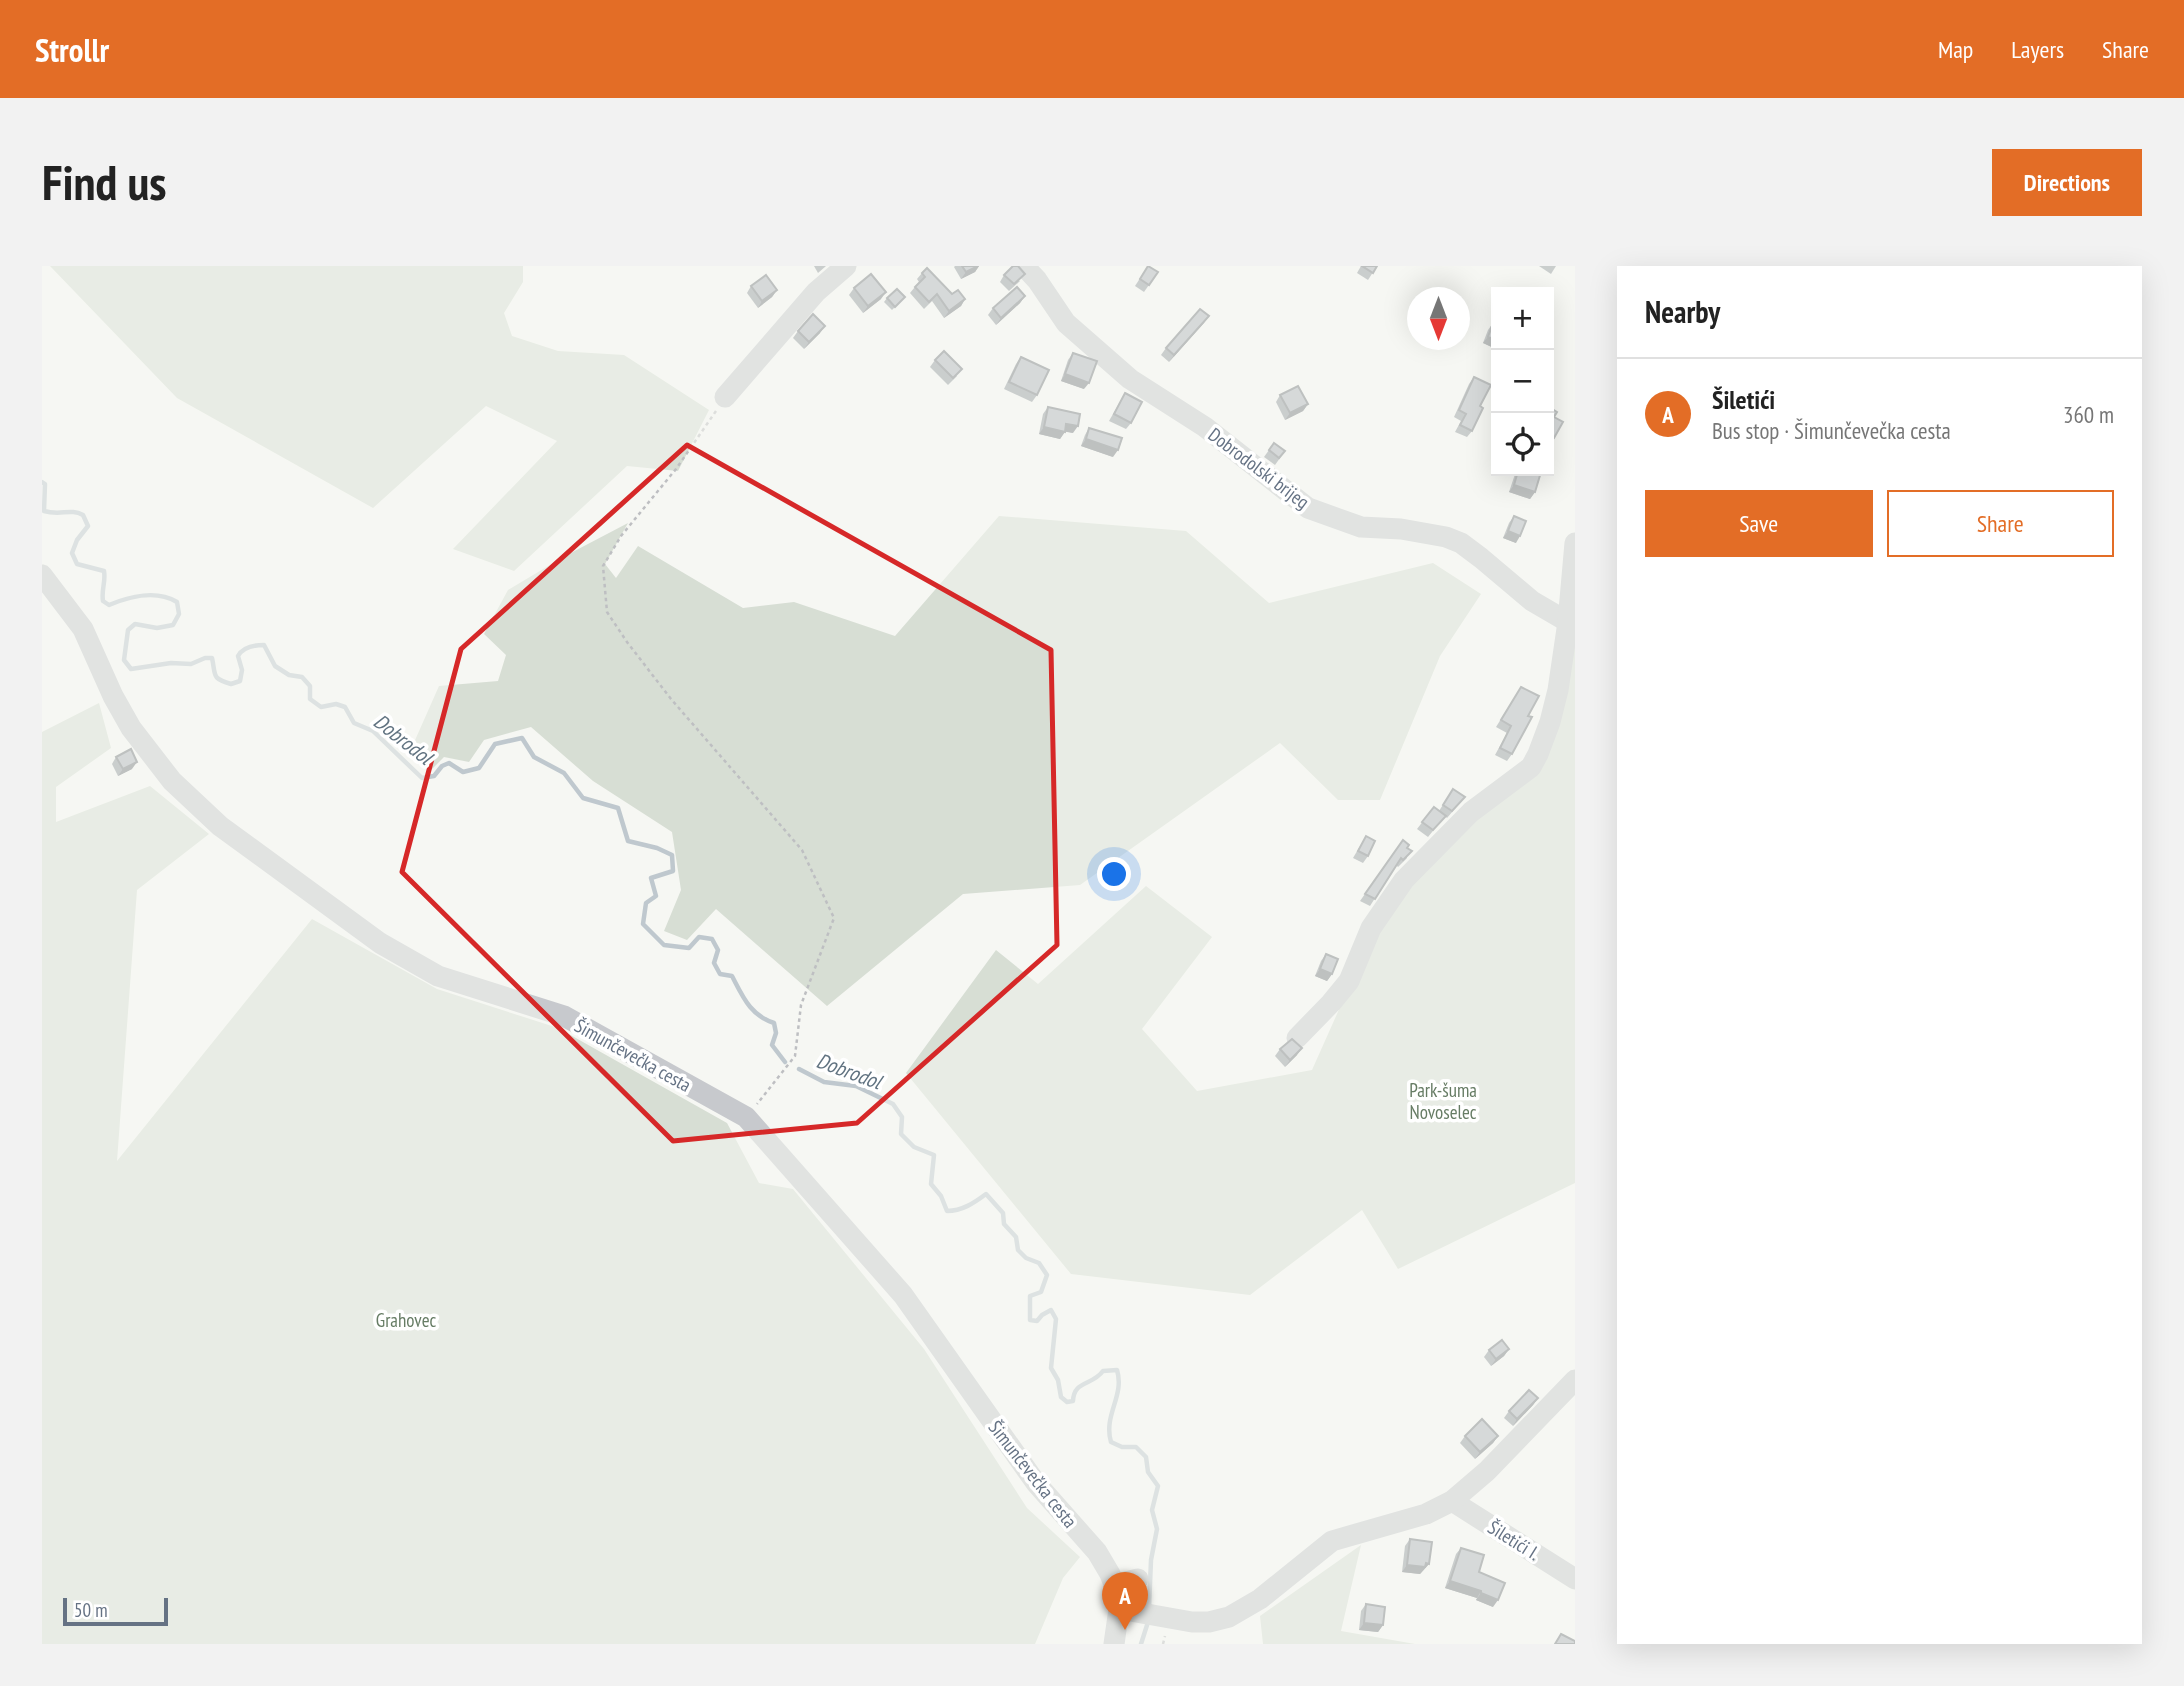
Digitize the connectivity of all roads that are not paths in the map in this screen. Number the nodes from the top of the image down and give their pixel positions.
1 (846, 266) edge
2 (1024, 266) edge
3 (725, 397) road end
4 (1575, 543) edge
5 (42, 575) edge
6 (1567, 622) junction
7 (1297, 1038) dead end
8 (1575, 1380) edge
9 (1452, 1501) junction
10 (1138, 1579) dead end
11 (1575, 1579) edge
12 (1114, 1585) junction
13 (1139, 1613) junction
14 (1114, 1644) edge

1 - 3 street
2 - 6 street, Dobrodolski brijeg
4 - 6 street
5 - 12 street, Šimunčevečka cesta
6 - 7 street
8 - 9 street
9 - 11 street, Šiletići I.
9 - 13 street
10 - 12 street
12 - 13 street, Šimunčevečka cesta
13 - 14 street, Šimunčevečka cesta

